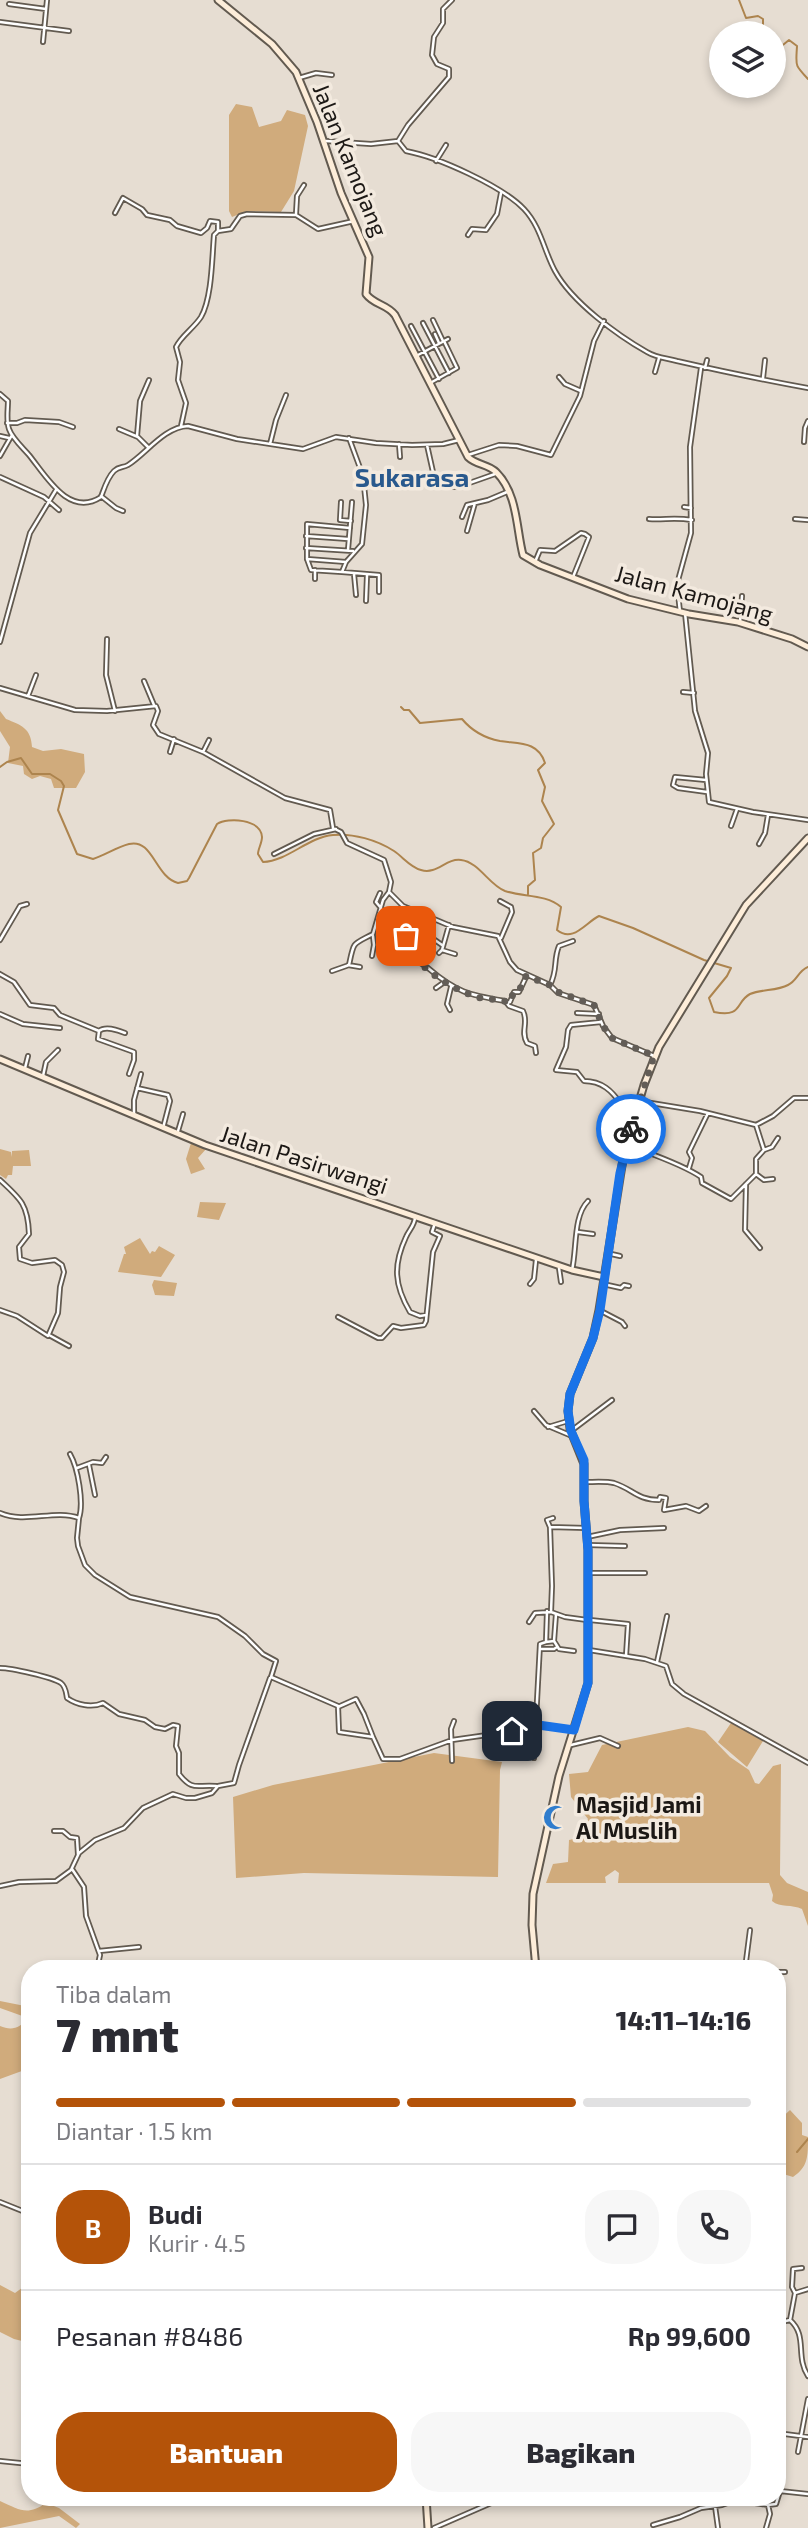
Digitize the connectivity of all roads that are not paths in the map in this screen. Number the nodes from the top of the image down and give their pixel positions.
1 (47, 0) edge
2 (218, 0) edge
3 (452, 0) edge
4 (227, 3) edge
5 (9, 4) dead end
6 (46, 9) junction
7 (0, 22) edge
8 (45, 27) junction
9 (69, 31) dead end
10 (43, 42) dead end
11 (332, 75) dead end
12 (299, 78) junction
13 (323, 141) junction
14 (397, 142) junction
15 (446, 145) dead end
16 (436, 162) junction
17 (304, 185) dead end
18 (501, 193) junction
19 (115, 213) dead end
20 (296, 215) junction
21 (354, 220) junction
22 (218, 231) junction
23 (468, 235) dead end
24 (433, 320) dead end
25 (604, 321) junction
26 (423, 323) dead end
27 (411, 326) dead end
28 (435, 334) dead end
29 (444, 341) junction
30 (435, 346) junction
31 (425, 352) junction
32 (415, 357) junction
33 (659, 358) junction
34 (707, 359) dead end
35 (765, 360) dead end
36 (703, 368) junction
37 (655, 372) dead end
38 (449, 373) junction
39 (559, 377) dead end
40 (763, 378) junction
41 (439, 379) junction
42 (149, 380) dead end
43 (430, 384) junction
44 (808, 388) edge
45 (582, 391) junction
46 (0, 394) edge
47 (286, 395) dead end
48 (808, 421) edge
49 (7, 423) junction
50 (181, 426) junction
51 (74, 428) dead end
52 (119, 429) dead end
53 (0, 436) edge
54 (10, 436) junction
55 (137, 436) junction
56 (349, 438) junction
57 (459, 439) junction
58 (804, 442) dead end
59 (270, 444) junction
60 (399, 444) junction
61 (427, 445) junction
62 (149, 448) junction
63 (467, 455) junction
64 (0, 456) edge
65 (400, 457) dead end
66 (497, 474) junction
67 (0, 477) edge
68 (56, 490) junction
69 (507, 492) junction
70 (101, 496) junction
71 (50, 500) junction
72 (341, 502) dead end
73 (352, 502) dead end
74 (475, 503) junction
75 (684, 507) dead end
76 (691, 508) junction
77 (59, 510) dead end
78 (123, 511) dead end
79 (462, 517) dead end
80 (649, 519) dead end
81 (795, 519) dead end
82 (692, 520) junction
83 (808, 520) edge
84 (351, 521) junction
85 (350, 528) junction
86 (467, 531) dead end
87 (306, 536) junction
88 (349, 539) junction
89 (306, 548) junction
90 (351, 551) junction
91 (307, 559) junction
92 (346, 562) junction
93 (535, 562) junction
94 (316, 570) junction
95 (327, 571) junction
96 (342, 572) junction
97 (354, 574) junction
98 (366, 575) junction
99 (573, 577) junction
100 (315, 579) dead end
101 (327, 579) dead end
102 (379, 592) dead end
103 (356, 595) dead end
104 (742, 596) dead end
105 (366, 601) dead end
106 (683, 612) junction
107 (740, 622) junction
108 (107, 639) dead end
109 (0, 642) edge
110 (808, 647) edge
111 (36, 675) dead end
112 (144, 681) dead end
113 (0, 688) edge
114 (683, 692) dead end
115 (694, 693) junction
116 (28, 696) junction
117 (154, 705) junction
118 (115, 711) junction
119 (174, 739) junction
120 (209, 740) dead end
121 (170, 752) dead end
122 (203, 752) junction
123 (706, 780) junction
124 (707, 792) junction
125 (737, 809) junction
126 (768, 815) junction
127 (808, 820) edge
128 (731, 827) dead end
129 (336, 829) junction
130 (808, 838) edge
131 (759, 844) dead end
132 (275, 854) dead end
133 (389, 892) junction
134 (380, 893) dead end
135 (500, 901) dead end
136 (27, 904) dead end
137 (381, 908) junction
138 (411, 922) dead end
139 (449, 925) junction
140 (373, 934) junction
141 (421, 935) dead end
142 (501, 938) junction
143 (0, 940) edge
144 (405, 941) junction
145 (573, 941) dead end
146 (441, 949) junction
147 (455, 954) dead end
148 (372, 956) dead end
149 (348, 965) junction
150 (360, 967) dead end
151 (332, 971) dead end
152 (0, 974) edge
153 (526, 976) junction
154 (443, 983) junction
155 (550, 985) junction
156 (451, 987) junction
157 (436, 988) dead end
158 (507, 1003) junction
159 (450, 1010) dead end
160 (577, 1013) dead end
161 (0, 1014) edge
162 (599, 1014) junction
163 (601, 1022) junction
164 (60, 1028) dead end
165 (99, 1031) junction
166 (125, 1033) dead end
167 (58, 1050) dead end
168 (536, 1053) dead end
169 (28, 1056) dead end
170 (654, 1056) junction
171 (0, 1059) edge
172 (25, 1068) junction
173 (129, 1074) dead end
174 (141, 1074) dead end
175 (43, 1076) junction
176 (137, 1088) junction
177 (808, 1098) edge
178 (639, 1101) junction
179 (708, 1113) junction
180 (134, 1115) junction
181 (183, 1115) dead end
182 (755, 1125) junction
183 (163, 1129) junction
184 (617, 1133) dead end
185 (176, 1134) junction
186 (778, 1138) dead end
187 (641, 1150) dead end
188 (764, 1150) junction
189 (690, 1168) junction
190 (756, 1174) junction
191 (773, 1179) dead end
192 (0, 1180) edge
193 (746, 1184) junction
194 (588, 1201) dead end
195 (415, 1215) junction
196 (436, 1223) junction
197 (578, 1232) junction
198 (593, 1234) dead end
199 (760, 1248) dead end
200 (607, 1253) junction
201 (620, 1256) dead end
202 (536, 1257) junction
203 (558, 1265) junction
204 (572, 1269) junction
205 (603, 1281) junction
206 (561, 1282) dead end
207 (530, 1284) dead end
208 (629, 1286) dead end
209 (0, 1310) edge
210 (600, 1310) junction
211 (426, 1315) junction
212 (338, 1317) dead end
213 (625, 1326) dead end
214 (48, 1335) junction
215 (69, 1346) dead end
216 (612, 1400) dead end
217 (534, 1411) dead end
218 (568, 1421) junction
219 (548, 1427) junction
220 (572, 1433) junction
221 (70, 1454) dead end
222 (106, 1457) dead end
223 (89, 1465) junction
224 (76, 1468) junction
225 (584, 1482) junction
226 (96, 1495) dead end
227 (706, 1506) dead end
228 (0, 1513) edge
229 (79, 1518) junction
230 (552, 1518) dead end
231 (550, 1527) junction
232 (586, 1528) junction
233 (664, 1528) dead end
234 (587, 1537) junction
235 (588, 1545) junction
236 (625, 1546) dead end
237 (587, 1573) junction
238 (645, 1573) dead end
239 (549, 1611) junction
240 (556, 1614) junction
241 (667, 1616) dead end
242 (587, 1620) junction
243 (529, 1622) dead end
244 (554, 1641) junction
245 (546, 1642) junction
246 (557, 1647) junction
247 (540, 1649) junction
248 (588, 1649) junction
249 (573, 1651) dead end
250 (626, 1656) junction
251 (657, 1662) junction
252 (0, 1668) edge
253 (271, 1677) junction
254 (338, 1707) junction
255 (454, 1721) dead end
256 (536, 1724) junction
257 (574, 1730) junction
258 (489, 1733) junction
259 (373, 1737) junction
260 (452, 1740) junction
261 (569, 1744) junction
262 (618, 1746) dead end
263 (488, 1749) dead end
264 (534, 1758) dead end
265 (452, 1760) dead end
266 (808, 1763) edge
267 (216, 1788) junction
268 (54, 1832) dead end
269 (89, 1837) dead end
270 (92, 1842) junction
271 (78, 1855) junction
272 (72, 1869) junction
273 (0, 1886) edge
274 (750, 1930) dead end
275 (139, 1947) dead end
276 (99, 1951) junction
277 (98, 1960) edge
278 (535, 1960) edge
279 (746, 1960) edge
280 (0, 2202) edge
281 (21, 2210) edge
282 (802, 2268) dead end
283 (808, 2289) edge
284 (795, 2293) junction
285 (790, 2320) junction
286 (786, 2321) edge
287 (808, 2376) edge
288 (808, 2399) edge
289 (803, 2418) junction
290 (808, 2420) edge
291 (786, 2434) edge
292 (800, 2435) junction
293 (808, 2437) edge
294 (798, 2452) dead end
295 (0, 2460) edge
296 (21, 2463) edge
297 (786, 2491) edge
298 (808, 2494) edge
299 (427, 2506) edge
300 (485, 2506) edge
301 (715, 2506) joint
302 (768, 2506) edge
303 (653, 2525) dead end
304 (428, 2528) edge
305 (435, 2528) edge
306 (718, 2528) edge
307 (766, 2528) edge

1 - 6 street
2 - 4 main road, Jalan Kamojang
3 - 14 street
4 - 12 main road, Jalan Kamojang
5 - 6 street
6 - 8 street
7 - 8 street
8 - 9 street
8 - 10 street
11 - 12 street
12 - 13 main road, Jalan Kamojang
13 - 14 street
13 - 21 main road, Jalan Kamojang
14 - 16 street
15 - 16 street
16 - 18 street
17 - 20 street
18 - 23 street
18 - 25 street
19 - 22 street
20 - 21 street
20 - 22 street
21 - 32 main road, Jalan Kamojang
22 - 50 street
24 - 29 street
25 - 33 street
25 - 45 street
26 - 30 street
27 - 31 street
28 - 29 street
29 - 30 street
29 - 38 street
30 - 31 street
30 - 38 street
31 - 32 street
31 - 41 street
32 - 43 main road, Jalan Kamojang
33 - 36 street
33 - 37 street
34 - 36 street
35 - 40 street
36 - 40 street
36 - 76 street
38 - 41 street
39 - 45 street
40 - 44 street
41 - 43 street
42 - 55 street
43 - 57 main road, Jalan Kamojang
45 - 63 street
46 - 49 street
47 - 59 street
48 - 58 street
49 - 51 street
49 - 54 street
50 - 59 street
50 - 62 street
52 - 55 street
53 - 54 street
54 - 64 street
54 - 68 street
55 - 62 street
56 - 59 street
56 - 60 street
56 - 90 street
57 - 61 street
57 - 63 main road, Jalan Kamojang
60 - 61 street
60 - 65 street
61 - 66 street
62 - 70 street
63 - 66 main road
66 - 69 main road
67 - 71 street
68 - 70 street
68 - 71 street
69 - 74 street
69 - 93 main road
70 - 78 street
71 - 77 street
71 - 109 street
72 - 84 street
73 - 84 street
74 - 79 street
74 - 86 street
75 - 76 street
76 - 82 street
80 - 82 street
81 - 83 street
82 - 106 street
84 - 85 street
85 - 87 street
85 - 88 street
87 - 88 street
87 - 89 street
88 - 90 street
89 - 90 street
89 - 91 street
90 - 92 street
91 - 92 street
91 - 94 street
92 - 96 street
93 - 99 main road, Jalan Kamojang
93 - 99 street
94 - 95 street
94 - 100 street
95 - 96 street
95 - 101 street
96 - 97 street
97 - 98 street
97 - 103 street
98 - 102 street
98 - 105 street
99 - 106 main road, Jalan Kamojang
104 - 107 street
106 - 107 main road, Jalan Kamojang
106 - 115 street
107 - 110 main road, Jalan Kamojang
108 - 118 street
111 - 116 street
112 - 117 street
113 - 116 street
114 - 115 street
115 - 123 street
116 - 118 street
117 - 118 street
117 - 119 street
119 - 121 street
119 - 122 street
120 - 122 street
122 - 129 street
123 - 124 street
123 - 124 street
124 - 125 street
125 - 126 street
125 - 128 street
126 - 127 street
126 - 131 street
129 - 132 street
129 - 133 street
130 - 170 main road
133 - 137 street
133 - 139 street
134 - 137 street
135 - 142 street
136 - 143 street
137 - 140 street
138 - 144 street
139 - 142 street
139 - 146 street
140 - 148 street
140 - 149 street
141 - 146 street
142 - 153 street
144 - 154 street
144 - 156 street
145 - 155 street
146 - 147 street
149 - 150 street
149 - 151 street
152 - 165 street
153 - 155 street
153 - 158 street
154 - 156 street
154 - 157 street
155 - 162 street
156 - 158 street
156 - 159 street
158 - 168 street
160 - 162 street
161 - 164 street
162 - 163 street
163 - 170 street
163 - 184 street
165 - 166 street
165 - 173 street
167 - 175 street
169 - 172 street
170 - 178 main road
171 - 172 main road, Jalan Pasirwangi
172 - 175 main road, Jalan Pasirwangi
174 - 176 street
175 - 180 main road, Jalan Pasirwangi
176 - 180 street
176 - 183 street
177 - 182 street
178 - 179 street
178 - 200 main road
179 - 182 street
179 - 189 street
180 - 183 main road, Jalan Pasirwangi
181 - 185 street
182 - 188 street
183 - 185 main road, Jalan Pasirwangi
185 - 195 main road, Jalan Pasirwangi
186 - 188 street
187 - 189 street
188 - 190 street
189 - 193 street
190 - 191 street
190 - 193 street
192 - 214 street
193 - 199 street
194 - 197 street
195 - 196 main road, Jalan Pasirwangi
195 - 211 street
196 - 202 main road, Jalan Pasirwangi
196 - 211 street
197 - 198 street
197 - 204 street
200 - 201 street
200 - 205 main road
202 - 203 main road, Jalan Pasirwangi
202 - 207 street
203 - 204 main road, Jalan Pasirwangi
203 - 206 street
204 - 205 main road, Jalan Pasirwangi
205 - 208 street
205 - 210 main road
209 - 214 street
210 - 213 street
210 - 218 main road
211 - 212 street
214 - 215 street
216 - 220 street
217 - 219 street
218 - 219 street
218 - 220 main road
219 - 220 street
220 - 225 main road
221 - 224 street
222 - 223 street
223 - 224 street
223 - 226 street
224 - 229 street
225 - 227 street
225 - 232 main road
228 - 229 street
229 - 253 street
230 - 231 street
231 - 232 street
231 - 239 street
232 - 234 main road
233 - 234 street
234 - 235 main road
235 - 236 street
235 - 237 main road
237 - 238 street
237 - 242 main road
239 - 240 street
239 - 243 street
239 - 245 street
240 - 242 street
240 - 244 street
241 - 251 street
242 - 248 main road
242 - 250 street
244 - 245 street
244 - 246 street
245 - 247 street
246 - 247 street
246 - 249 street
247 - 256 street
248 - 250 street
248 - 257 main road
250 - 251 street
251 - 266 street
252 - 267 street
253 - 254 street
253 - 267 street
254 - 259 street
254 - 259 street
255 - 260 street
256 - 257 street
256 - 258 street
256 - 264 street
257 - 261 main road
258 - 260 street
258 - 263 street
259 - 260 street
260 - 265 street
261 - 262 street
261 - 278 main road
267 - 270 street
268 - 271 street
269 - 270 street
270 - 271 street
271 - 272 street
272 - 273 street
272 - 276 street
274 - 279 street
275 - 276 street
276 - 277 street
280 - 281 street
282 - 284 street
283 - 284 street
284 - 285 street
285 - 286 street
285 - 287 street
288 - 289 street
289 - 290 street
289 - 292 street
291 - 292 street
292 - 293 street
292 - 294 street
295 - 296 street
297 - 298 street
299 - 304 main road
300 - 305 street
301 - 303 street
301 - 306 street
302 - 307 street

